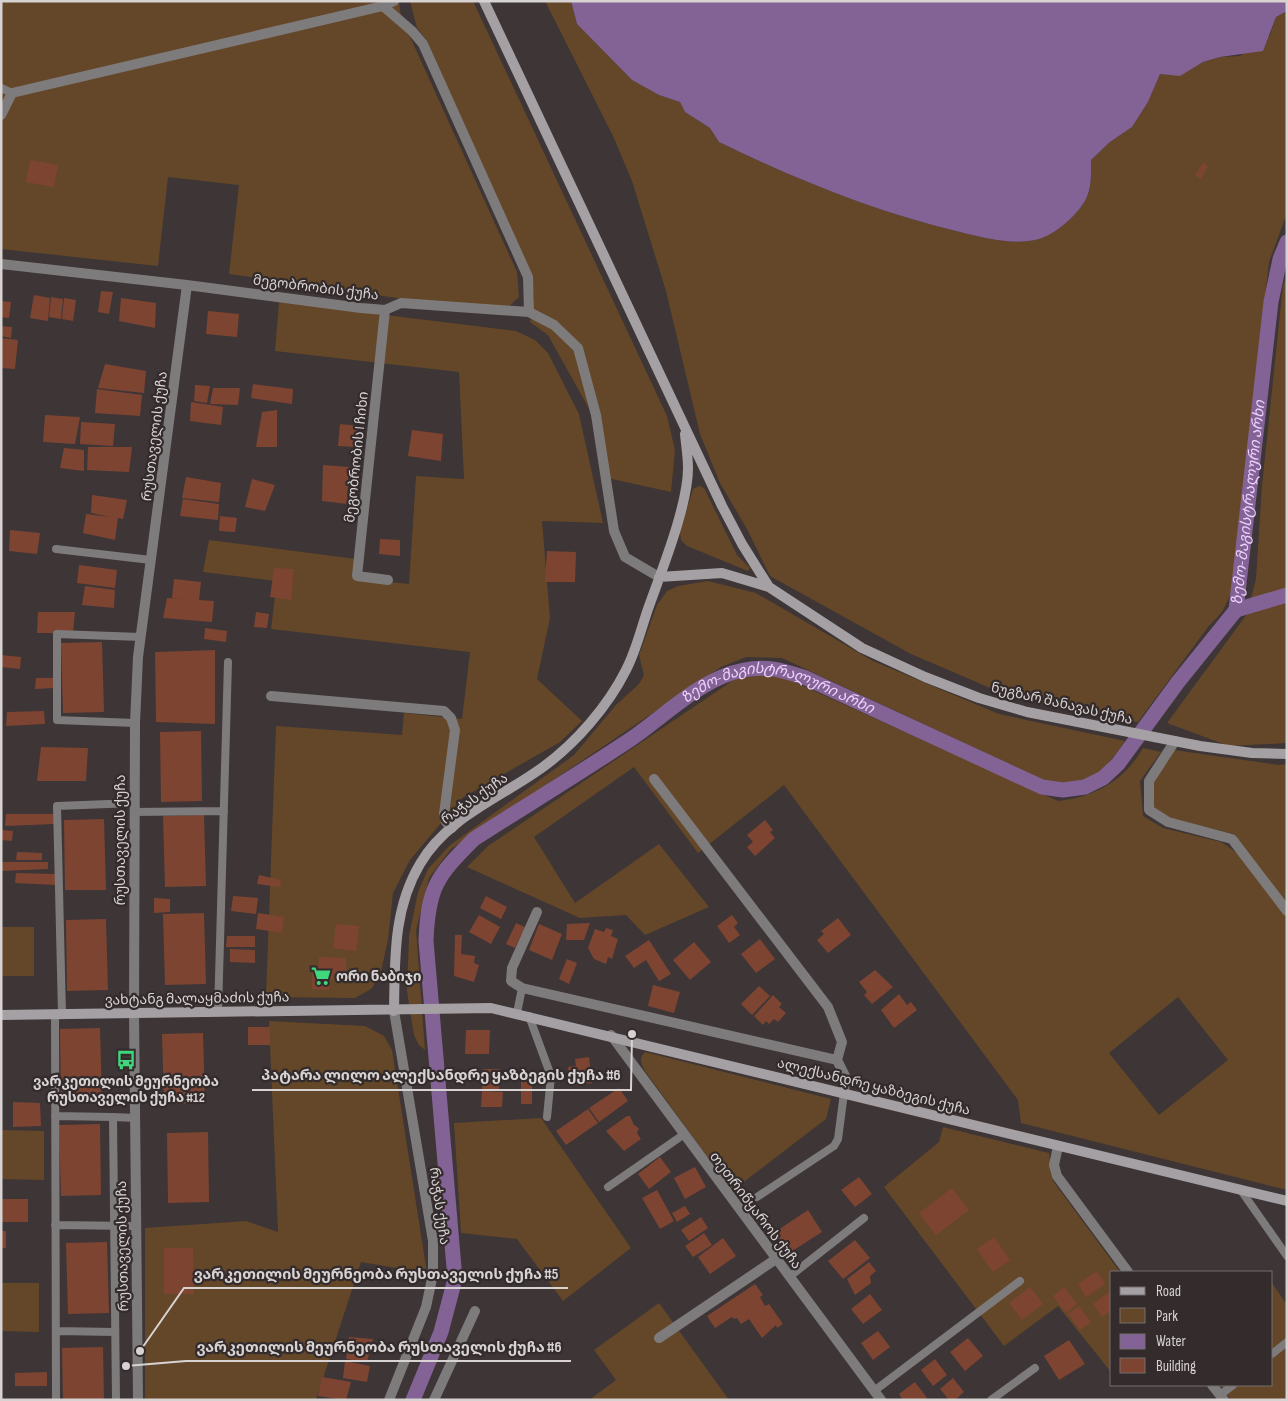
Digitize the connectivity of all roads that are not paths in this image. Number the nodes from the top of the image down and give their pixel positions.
1 (394, 1) edge
2 (484, 1) edge
3 (383, 6) junction
4 (1, 88) edge
5 (12, 93) junction
6 (1, 115) edge
7 (1, 264) edge
8 (187, 284) junction
9 (385, 310) junction
10 (528, 312) junction
11 (685, 428) junction
12 (56, 549) dead end
13 (151, 560) junction
14 (659, 577) junction
15 (388, 580) dead end
16 (769, 587) junction
17 (141, 637) junction
18 (228, 662) dead end
19 (270, 696) dead end
20 (135, 723) junction
21 (1175, 741) junction
22 (1287, 754) edge
23 (654, 779) dead end
24 (134, 808) junction
25 (224, 811) junction
26 (452, 828) junction
27 (1287, 911) edge
28 (537, 912) dead end
29 (522, 988) junction
30 (394, 1011) junction
31 (408, 1011) joint
32 (134, 1012) junction
33 (218, 1012) junction
34 (517, 1013) junction
35 (59, 1014) junction
36 (1, 1015) edge
37 (529, 1016) junction
38 (611, 1036) junction
39 (838, 1060) junction
40 (844, 1093) junction
41 (55, 1116) junction
42 (113, 1117) junction
43 (547, 1117) dead end
44 (135, 1118) junction
45 (683, 1135) junction
46 (1058, 1146) junction
47 (608, 1187) dead end
48 (1240, 1189) junction
49 (757, 1197) dead end
50 (1287, 1200) edge
51 (864, 1218) dead end
52 (56, 1225) junction
53 (114, 1226) junction
54 (136, 1226) junction
55 (1287, 1256) edge
56 (776, 1259) junction
57 (1127, 1271) edge
58 (789, 1277) junction
59 (1020, 1281) dead end
60 (475, 1311) dead end
61 (56, 1330) junction
62 (115, 1332) junction
63 (659, 1338) dead end
64 (1287, 1342) edge
65 (1273, 1353) edge
66 (1035, 1368) dead end
67 (1213, 1386) edge
68 (1232, 1386) edge
69 (878, 1397) edge
70 (1222, 1398) edge
71 (56, 1400) edge
72 (116, 1400) edge
73 (138, 1400) edge
74 (389, 1400) edge
75 (434, 1400) edge
76 (991, 1400) edge

1 - 3 street
2 - 11 street, ნუგზარ შანავას ქუჩა
3 - 5 street
3 - 10 street
4 - 5 lane
5 - 6 street
7 - 8 street, მეგობრობის ქუჩა
8 - 9 street, მეგობრობის ქუჩა
8 - 13 street, რუსთაველის ქუჩა
9 - 10 street, მეგობრობის ქუჩა
9 - 15 street, მეგობრობის I ჩიხი
10 - 14 street, მეგობრობის ქუჩა
11 - 14 street, რაჭას ქუჩა
11 - 16 street, ნუგზარ შანავას ქუჩა
12 - 13 lane
13 - 17 street, რუსთაველის ქუჩა
14 - 16 street
14 - 26 street, რაჭას ქუჩა
16 - 21 street, ნუგზარ შანავას ქუჩა
17 - 20 street, რუსთაველის ქუჩა
17 - 20 lane
18 - 25 lane
19 - 26 street
20 - 24 street, რუსთაველის ქუჩა
21 - 22 street, ნუგზარ შანავას ქუჩა
21 - 27 street
23 - 39 street
24 - 25 lane
24 - 32 street, რუსთაველის ქუჩა
24 - 35 lane
25 - 33 lane
26 - 30 street, რაჭას ქუჩა
28 - 29 street
29 - 34 lane
29 - 39 street
30 - 31 street, ვახტანგ მალაყმაძის ქუჩა
30 - 33 street, ვახტანგ მალაყმაძის ქუჩა
30 - 74 street, რაჭას ქუჩა
31 - 34 street, ალექსანდრე ყაზბეგის ქუჩა
32 - 33 street, ვახტანგ მალაყმაძის ქუჩა
32 - 35 street, ვახტანგ მალაყმაძის ქუჩა
32 - 44 street, რუსთაველის ქუჩა
34 - 37 street, ალექსანდრე ყაზბეგის ქუჩა
35 - 36 street, ვახტანგ მალაყმაძის ქუჩა
35 - 41 lane
37 - 38 street, ალექსანდრე ყაზბეგის ქუჩა
37 - 43 lane
38 - 40 street, ალექსანდრე ყაზბეგის ქუჩა
38 - 45 street, თეთრიწყაროს ქუჩა
39 - 40 street
40 - 46 street, ალექსანდრე ყაზბეგის ქუჩა
40 - 49 lane
41 - 42 lane
41 - 52 lane
42 - 44 lane
42 - 53 lane
44 - 54 street, რუსთაველის ქუჩა
45 - 47 lane
45 - 56 street, თეთრიწყაროს ქუჩა
46 - 48 street, ალექსანდრე ყაზბეგის ქუჩა
46 - 57 street
48 - 50 street, ალექსანდრე ყაზბეგის ქუჩა
48 - 55 lane
51 - 58 lane
52 - 53 lane
52 - 61 lane
53 - 54 lane
53 - 62 lane
54 - 73 street, რუსთაველის ქუჩა
56 - 58 street, თეთრიწყაროს ქუჩა
56 - 63 street
58 - 69 street, თეთრიწყაროს ქუჩა
59 - 69 lane
60 - 75 street
61 - 62 lane
61 - 71 lane
62 - 72 lane
64 - 65 lane
66 - 76 lane
67 - 70 street
68 - 70 lane

